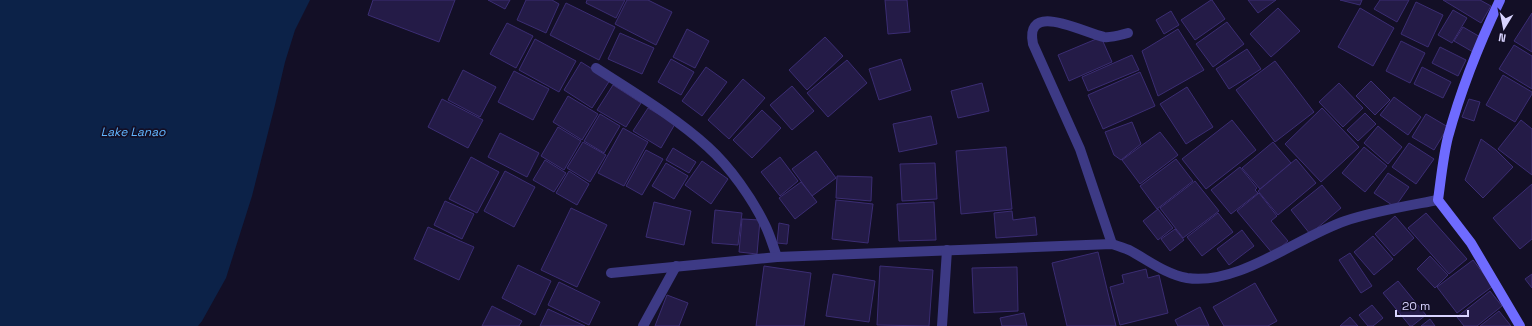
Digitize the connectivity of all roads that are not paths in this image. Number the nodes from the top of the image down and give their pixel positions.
1 (1500, 0) edge
2 (1128, 33) dead end
3 (596, 68) dead end
4 (1438, 200) junction
5 (1112, 244) junction
6 (947, 250) junction
7 (777, 257) junction
8 (676, 266) junction
9 (611, 273) dead end
10 (642, 326) edge
11 (942, 326) edge
12 (1520, 326) edge

1 - 4 street
2 - 5 street
3 - 7 street
4 - 5 street
4 - 12 street
5 - 6 street
6 - 7 street
6 - 11 street
7 - 8 street
8 - 9 street
8 - 10 street

